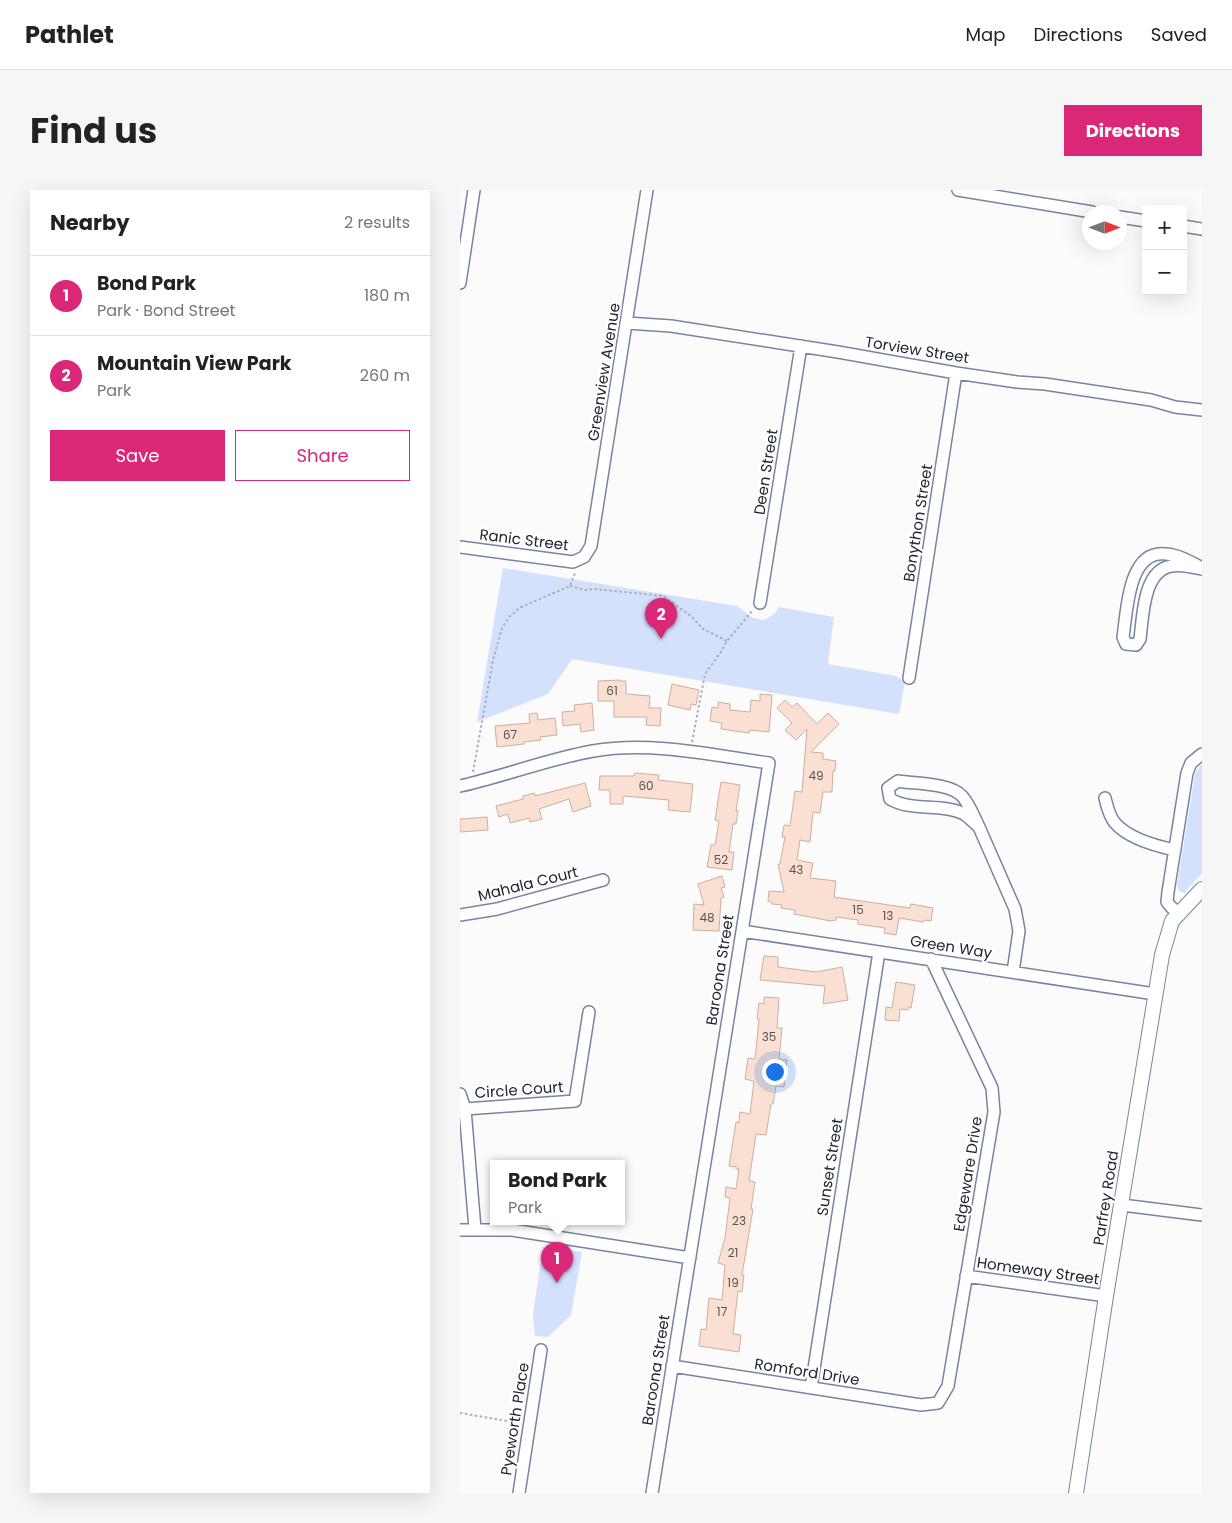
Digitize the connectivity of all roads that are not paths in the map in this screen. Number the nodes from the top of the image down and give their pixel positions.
1 (474, 190) edge
2 (647, 190) edge
3 (958, 190) edge
4 (1082, 210) edge
5 (1127, 218) edge
6 (1142, 220) edge
7 (1187, 227) edge
8 (1202, 229) edge
9 (460, 283) edge
10 (627, 323) junction
11 (801, 346) junction
12 (956, 372) junction
13 (1202, 410) edge
14 (460, 547) edge
15 (584, 557) joint
16 (1202, 568) edge
17 (760, 603) road end
18 (909, 678) dead end
19 (1202, 754) edge
20 (466, 785) edge
21 (1105, 798) dead end
22 (979, 828) junction
23 (1174, 850) junction
24 (603, 880) dead end
25 (1202, 889) edge
26 (1180, 913) junction
27 (460, 915) edge
28 (742, 931) junction
29 (879, 952) junction
30 (931, 959) junction
31 (1013, 972) junction
32 (1155, 994) junction
33 (589, 1012) dead end
34 (460, 1094) edge
35 (465, 1109) junction
36 (1122, 1205) junction
37 (1202, 1215) edge
38 (475, 1229) junction
39 (460, 1230) edge
40 (690, 1258) junction
41 (966, 1276) junction
42 (1106, 1296) junction
43 (541, 1350) dead end
44 (672, 1366) junction
45 (811, 1388) junction
46 (938, 1403) joint
47 (519, 1493) edge
48 (652, 1493) edge
49 (1076, 1493) edge

1 - 9 street
2 - 10 street, Greenview Avenue
3 - 4 street
5 - 6 street
7 - 8 street
10 - 11 street, Torview Street
10 - 15 street, Greenview Avenue
11 - 12 street, Torview Street
11 - 17 street, Deen Street
12 - 13 street, Torview Street
12 - 18 street, Bonython Street
14 - 15 street, Ranic Street
16 - 16 street
19 - 23 street
20 - 28 street, Baroona Street
21 - 23 street
22 - 22 street
22 - 31 street
23 - 26 street
24 - 27 street, Mahala Court
25 - 26 main road, Parfrey Road
26 - 32 main road, Parfrey Road
28 - 29 street, Green Way
28 - 40 street, Baroona Street
29 - 30 street, Green Way
29 - 45 street, Sunset Street
30 - 31 street, Green Way
30 - 41 street, Edgeware Drive
31 - 32 street, Green Way
32 - 36 main road, Parfrey Road
33 - 35 street, Circle Court
34 - 35 street
35 - 38 street
36 - 37 street
36 - 42 main road, Parfrey Road
38 - 39 street
38 - 40 street
40 - 44 street, Baroona Street
41 - 42 street, Homeway Street
41 - 46 street, Edgeware Drive
42 - 49 main road, Parfrey Road
43 - 47 street, Pyeworth Place
44 - 45 street, Romford Drive
44 - 48 street, Baroona Street
45 - 46 street, Romford Drive

